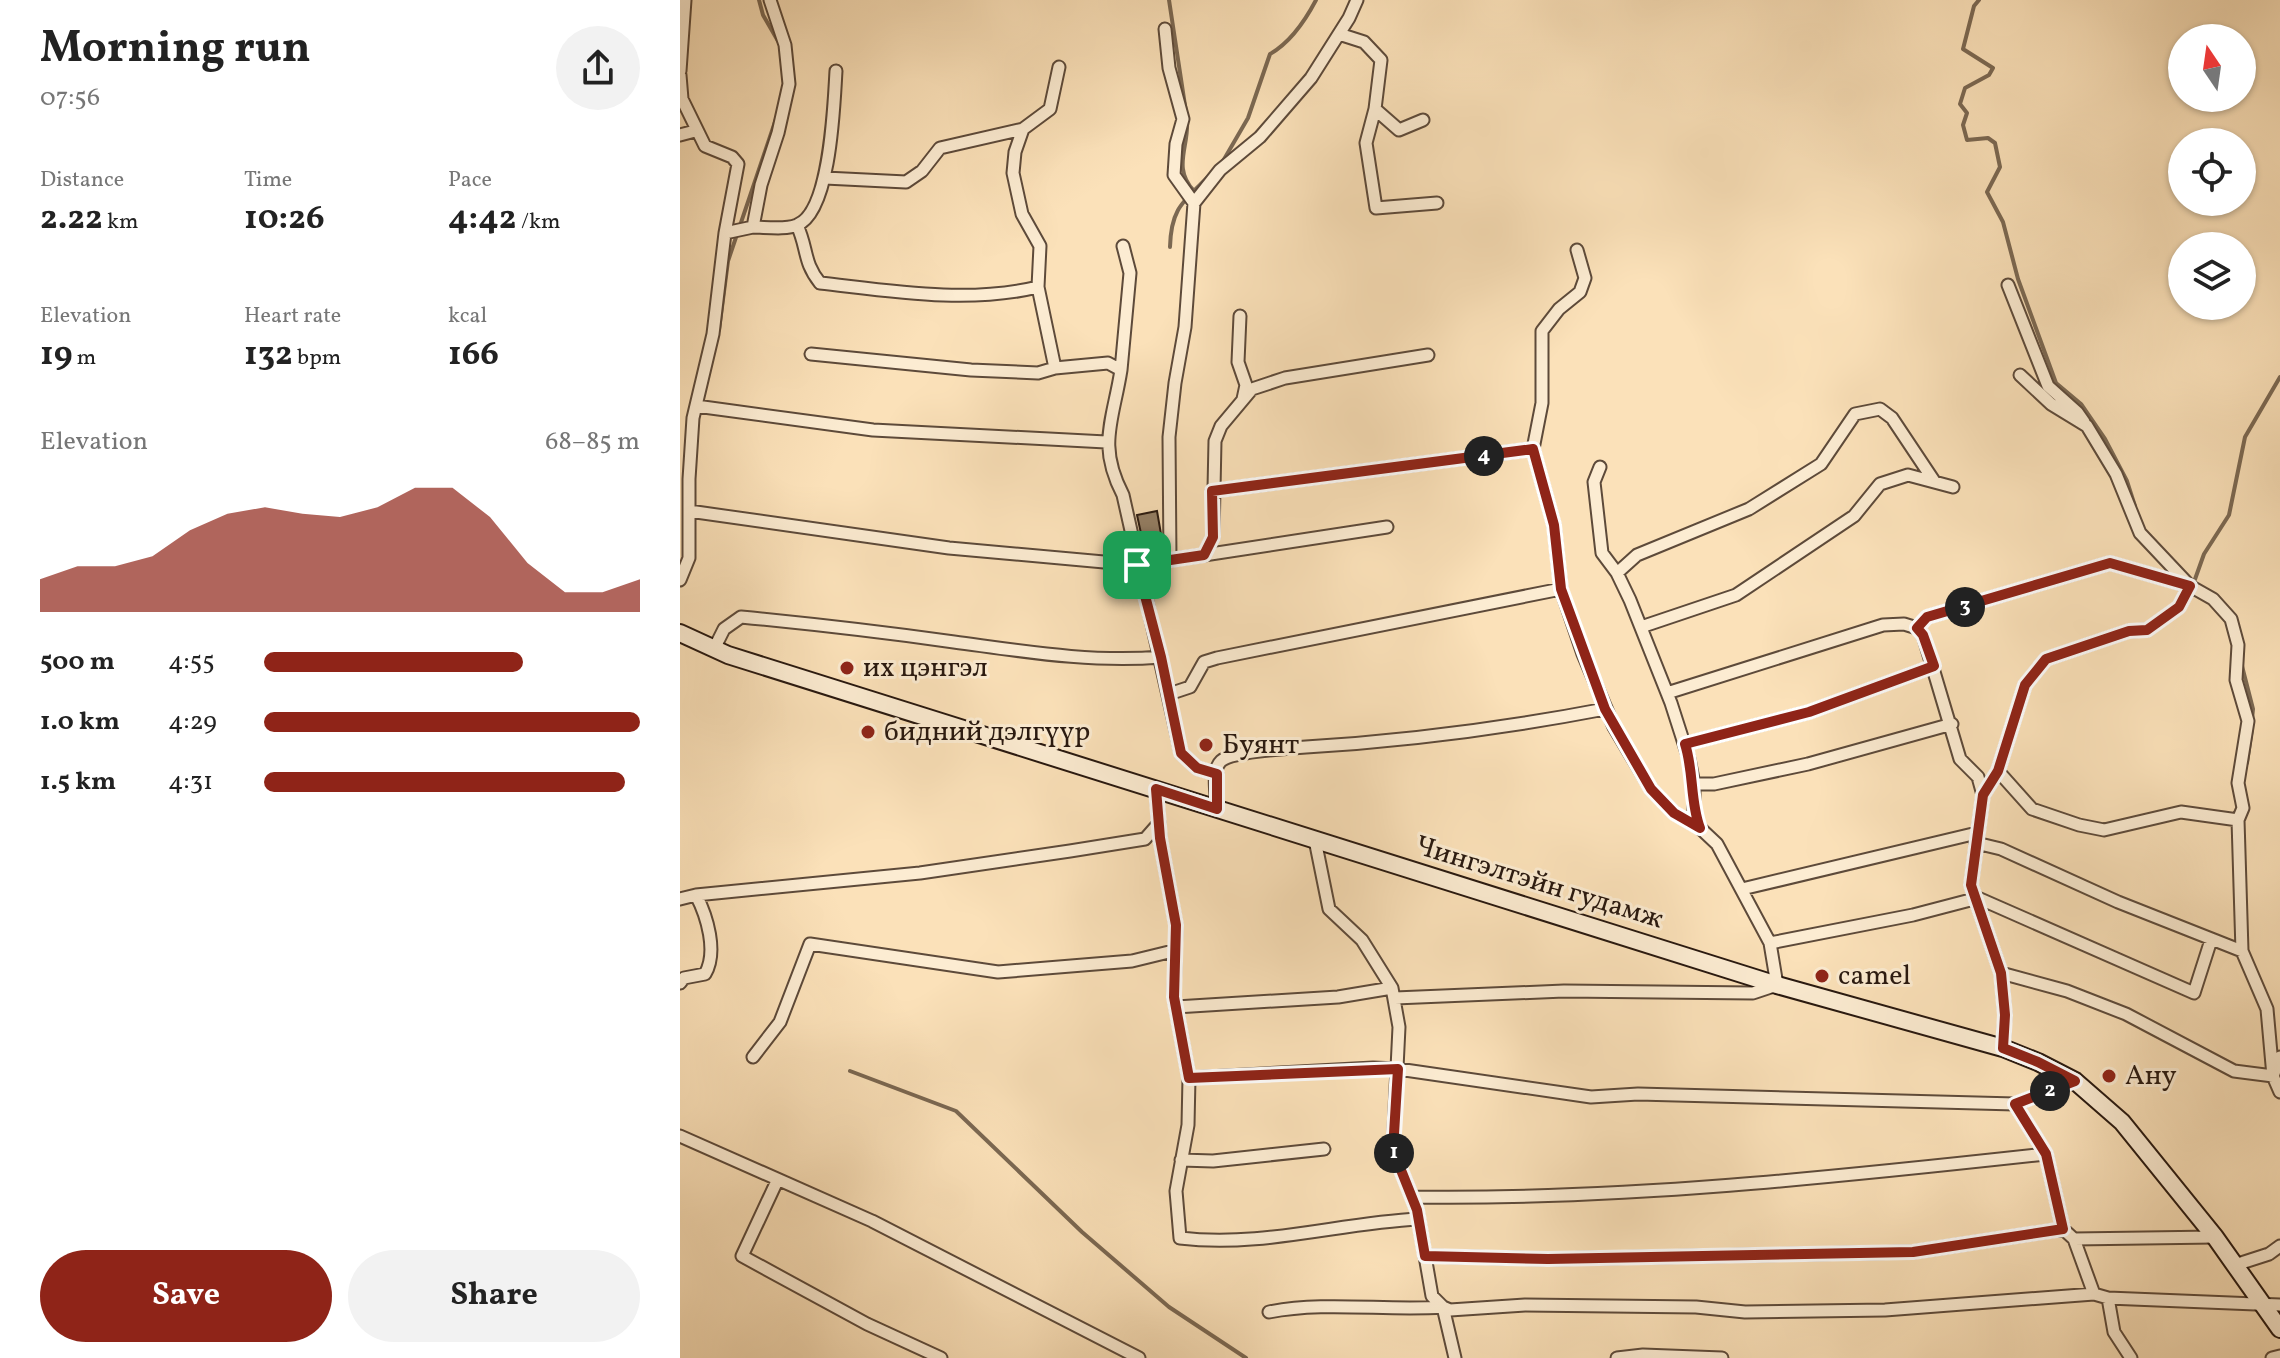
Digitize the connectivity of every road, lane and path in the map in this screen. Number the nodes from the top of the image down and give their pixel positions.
1 (685, 0) edge
2 (770, 0) edge
3 (1357, 0) edge
4 (1165, 29) dead end
5 (1339, 34) junction
6 (680, 59) edge
7 (1059, 67) dead end
8 (836, 71) dead end
9 (680, 73) edge
10 (1375, 109) junction
11 (1423, 120) dead end
12 (1023, 129) junction
13 (695, 131) junction
14 (680, 135) edge
15 (825, 178) junction
16 (1194, 203) junction
17 (1437, 203) dead end
18 (797, 225) junction
19 (753, 227) junction
20 (725, 233) junction
21 (1123, 246) dead end
22 (1577, 250) dead end
23 (2008, 285) dead end
24 (1038, 287) junction
25 (1240, 316) dead end
26 (811, 354) dead end
27 (1428, 355) dead end
28 (1055, 368) junction
29 (1121, 370) junction
30 (2020, 375) dead end
31 (1243, 399) junction
32 (696, 406) junction
33 (2087, 426) junction
34 (1106, 442) junction
35 (1533, 449) junction
36 (1600, 467) dead end
37 (1934, 481) junction
38 (1953, 487) dead end
39 (1212, 491) junction
40 (689, 511) junction
41 (1387, 527) dead end
42 (1204, 555) junction
43 (1170, 560) junction
44 (1137, 565) junction
45 (1617, 573) junction
46 (680, 580) edge
47 (2190, 586) junction
48 (1561, 589) junction
49 (1641, 627) junction
50 (1917, 628) junction
51 (680, 633) edge
52 (714, 649) junction
53 (1161, 657) junction
54 (1934, 666) junction
55 (1667, 693) junction
56 (1169, 694) junction
57 (1605, 709) junction
58 (1952, 724) junction
59 (1685, 744) junction
60 (1998, 771) junction
61 (1217, 774) junction
62 (1694, 784) junction
63 (1156, 789) junction
64 (1983, 795) junction
65 (1217, 809) junction
66 (2238, 820) junction
67 (1159, 823) junction
68 (1700, 828) junction
69 (1977, 838) junction
70 (1315, 840) junction
71 (1742, 889) junction
72 (696, 895) junction
73 (1978, 898) junction
74 (680, 899) edge
75 (2211, 940) junction
76 (1770, 943) junction
77 (1173, 951) junction
78 (2242, 951) junction
79 (2001, 973) junction
80 (680, 983) edge
81 (1777, 985) junction
82 (1394, 993) junction
83 (1176, 1007) junction
84 (2003, 1048) junction
85 (753, 1057) dead end
86 (2280, 1057) edge
87 (1398, 1069) junction
88 (2273, 1076) junction
89 (1189, 1078) junction
90 (2075, 1081) junction
91 (2280, 1092) edge
92 (2015, 1104) junction
93 (680, 1136) edge
94 (1324, 1149) dead end
95 (2046, 1154) junction
96 (1181, 1160) junction
97 (777, 1181) junction
98 (1412, 1197) junction
99 (1418, 1219) junction
100 (2063, 1229) junction
101 (2215, 1237) junction
102 (2074, 1239) junction
103 (2280, 1246) edge
104 (1425, 1256) junction
105 (2235, 1265) junction
106 (2094, 1294) junction
107 (2108, 1298) junction
108 (2262, 1303) junction
109 (2280, 1305) edge
110 (1443, 1307) junction
111 (1269, 1312) dead end
112 (2280, 1329) edge
113 (2129, 1356) edge
114 (2280, 1356) edge
115 (941, 1358) edge
116 (1139, 1358) edge
117 (1455, 1358) edge
118 (1617, 1358) edge
119 (1722, 1358) edge
120 (2113, 1358) edge
121 (2272, 1358) edge

1 - 6 street
2 - 19 street
3 - 5 street
4 - 16 street
5 - 10 street
5 - 16 street
6 - 9 street
7 - 12 street
8 - 15 street
9 - 13 street
10 - 11 street
10 - 17 street
12 - 15 street
12 - 24 street
13 - 14 street
13 - 20 street
15 - 18 street
16 - 43 street
18 - 19 street
18 - 24 street
19 - 20 street
20 - 32 street
21 - 29 street
22 - 35 street
23 - 33 street
24 - 28 street
25 - 31 street
26 - 28 street
27 - 31 street
28 - 29 street
29 - 34 street
30 - 33 street
31 - 39 street
32 - 34 street
32 - 40 street
33 - 47 street
34 - 44 street
35 - 39 street
35 - 48 street
36 - 45 street
37 - 38 street
37 - 45 street
37 - 49 street
39 - 42 street
40 - 44 street
40 - 46 street
41 - 42 street
42 - 43 street
43 - 44 street
44 - 53 street
45 - 49 street
47 - 50 street
47 - 60 street
47 - 66 street
48 - 56 street
48 - 57 street
49 - 55 street
50 - 54 street
50 - 55 street
51 - 52 main road, Чингэлтэйн гудамж
52 - 53 street
52 - 63 main road, Чингэлтэйн гудамж
53 - 56 street
54 - 58 street
54 - 59 street
55 - 59 street
56 - 61 street
57 - 61 street
57 - 68 street
58 - 62 street
58 - 64 street
59 - 62 street
60 - 64 street
60 - 66 street
61 - 65 street
62 - 68 street
63 - 65 main road, Чингэлтэйн гудамж
63 - 67 street
64 - 69 street
65 - 70 main road, Чингэлтэйн гудамж
66 - 78 street
67 - 72 street
67 - 77 street
68 - 71 street
69 - 71 street
69 - 73 street
69 - 75 street
70 - 81 main road, Чингэлтэйн гудамж
70 - 82 street
71 - 76 street
72 - 74 street
72 - 80 street
73 - 75 street
73 - 76 street
73 - 79 street
75 - 78 street
76 - 81 street
77 - 83 street
77 - 85 street
78 - 88 street
79 - 84 street
79 - 88 street
81 - 82 street
81 - 84 main road, Чингэлтэйн гудамж
82 - 83 street
82 - 87 street
83 - 89 street
84 - 90 main road, Чингэлтэйн гудамж
86 - 88 street
87 - 89 street
87 - 92 street
87 - 98 street
88 - 91 street
89 - 96 street
90 - 92 street
90 - 101 main road, Чингэлтэйн гудамж
92 - 95 street
93 - 97 street
94 - 96 street
95 - 98 street
95 - 100 street
96 - 99 street
97 - 115 street
97 - 116 street
98 - 99 street
99 - 104 street
100 - 102 street
100 - 104 street
101 - 102 street
101 - 105 main road, Чингэлтэйн гудамж
102 - 106 street
103 - 105 street
104 - 110 street
105 - 108 main road, Чингэлтэйн гудамж
106 - 107 street
106 - 110 street
107 - 108 street
107 - 113 street
108 - 109 street
108 - 112 main road, Чингэлтэйн гудамж
110 - 111 street
110 - 117 street
113 - 120 street
114 - 121 street
118 - 119 street

